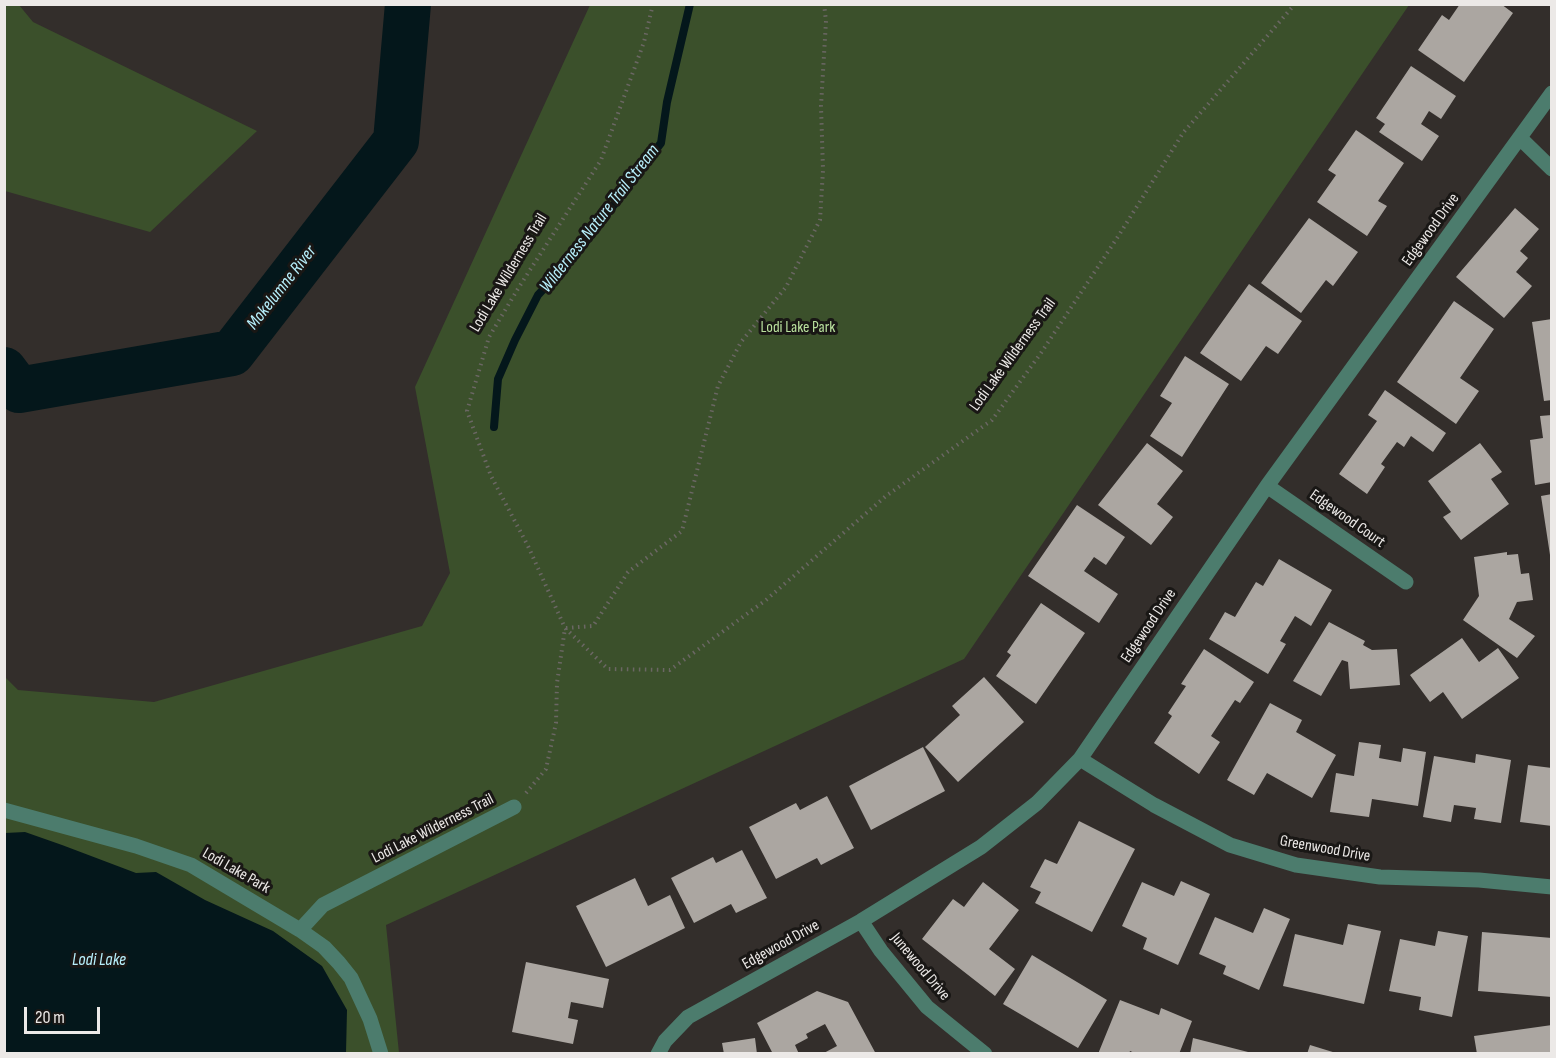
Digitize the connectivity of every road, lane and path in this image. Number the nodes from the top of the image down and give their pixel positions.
1 (653, 4) edge
2 (824, 4) edge
3 (1295, 4) edge
4 (1551, 93) edge
5 (1520, 138) junction
6 (1551, 169) edge
7 (1267, 486) junction
8 (1406, 582) dead end
9 (565, 628) junction
10 (1080, 759) junction
11 (514, 807) joint
12 (6, 809) edge
13 (1551, 887) edge
14 (861, 921) junction
15 (300, 930) junction
16 (381, 1053) edge
17 (658, 1053) edge
18 (985, 1053) edge

1 - 9 path, Lodi Lake Wilderness Trail
2 - 9 path
3 - 9 path, Lodi Lake Wilderness Trail
4 - 5 street, Edgewood Drive
5 - 6 street
5 - 7 street, Edgewood Drive
7 - 8 street, Edgewood Court
7 - 10 street, Edgewood Drive
9 - 11 path, Lodi Lake Wilderness Trail
10 - 13 street, Greenwood Drive
10 - 14 street, Edgewood Drive
11 - 15 street, Lodi Lake Wilderness Trail
12 - 15 street, Lodi Lake Park
14 - 17 street, Edgewood Drive
14 - 18 street, Junewood Drive
15 - 16 street, Lodi Lake Park

